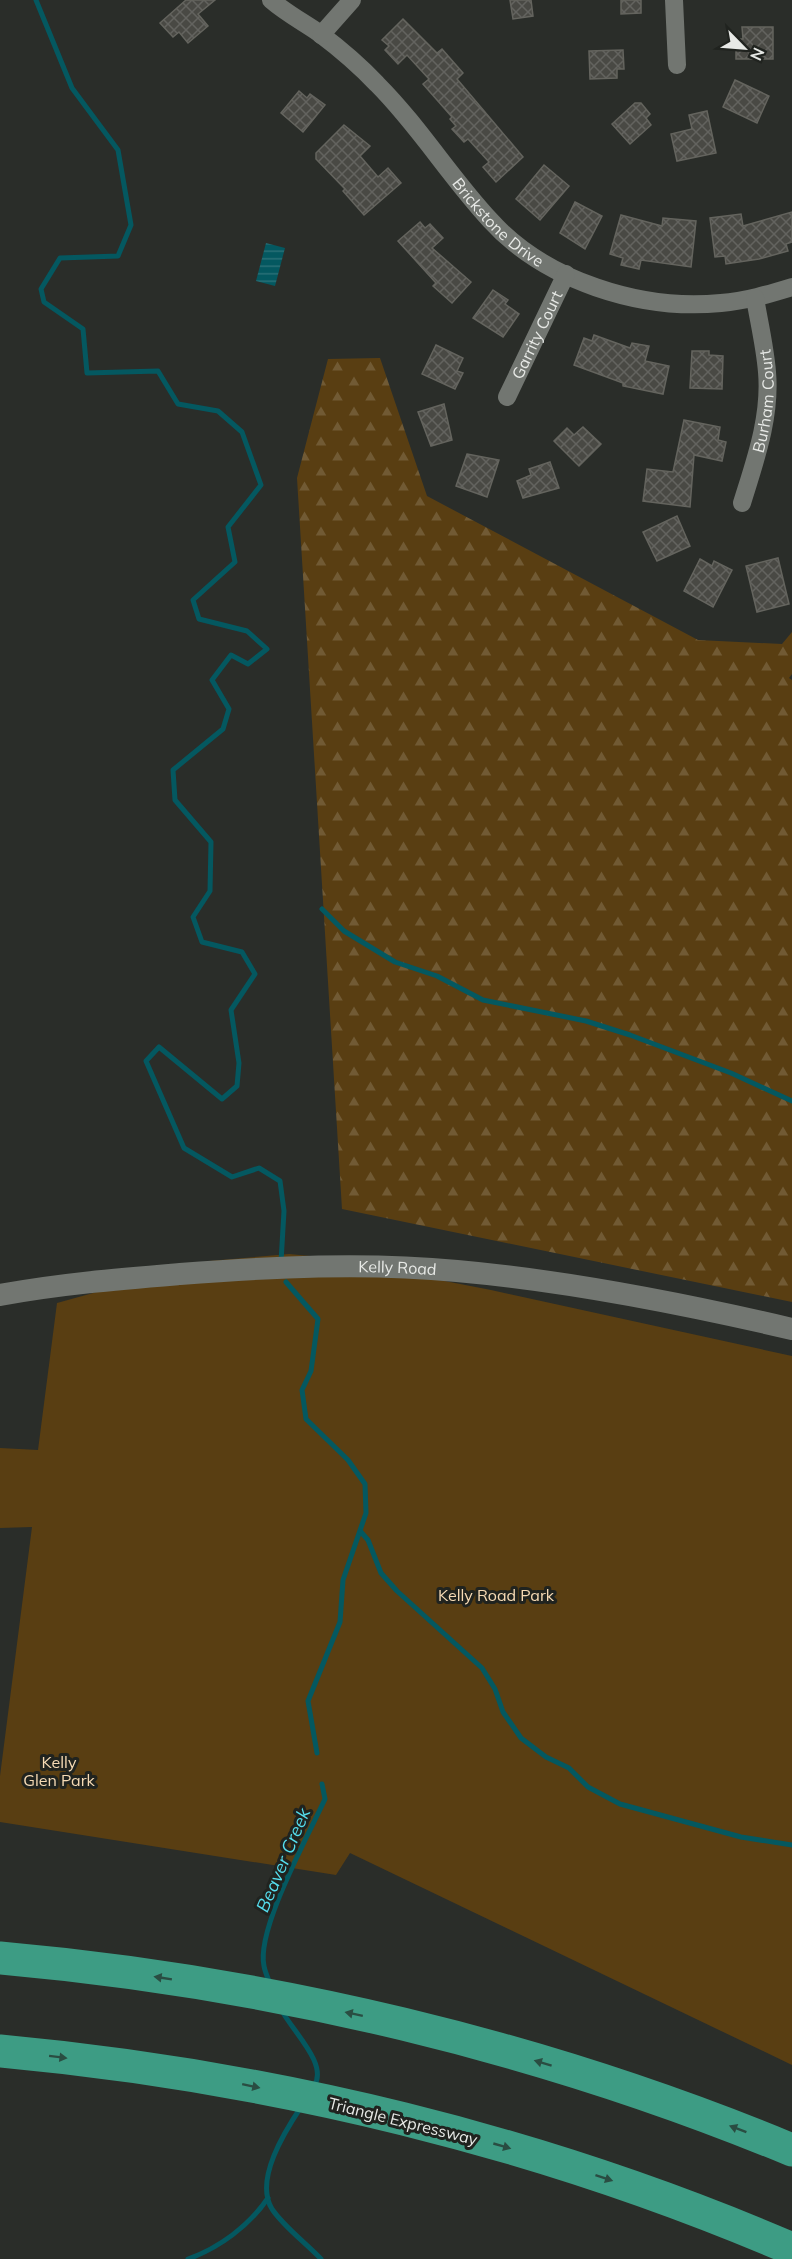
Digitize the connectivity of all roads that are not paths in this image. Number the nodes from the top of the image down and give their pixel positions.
1 (271, 0) edge
2 (352, 0) edge
3 (674, 0) edge
4 (321, 35) junction
5 (677, 65) dead end
6 (566, 274) junction
7 (792, 287) edge
8 (755, 298) junction
9 (507, 397) dead end
10 (742, 503) dead end
11 (0, 1295) edge
12 (792, 1329) edge
13 (0, 1958) edge
14 (0, 2051) edge
15 (792, 2150) edge
16 (792, 2249) edge

1 - 4 street, Brickstone Drive
2 - 4 street
3 - 5 street
4 - 6 street, Brickstone Drive
6 - 8 street, Brickstone Drive
6 - 9 street, Garrity Court
7 - 8 street, Brickstone Drive
8 - 10 street, Burham Court
11 - 12 street, Kelly Road
15 -> 13 highway
14 -> 16 highway, Triangle Expressway

